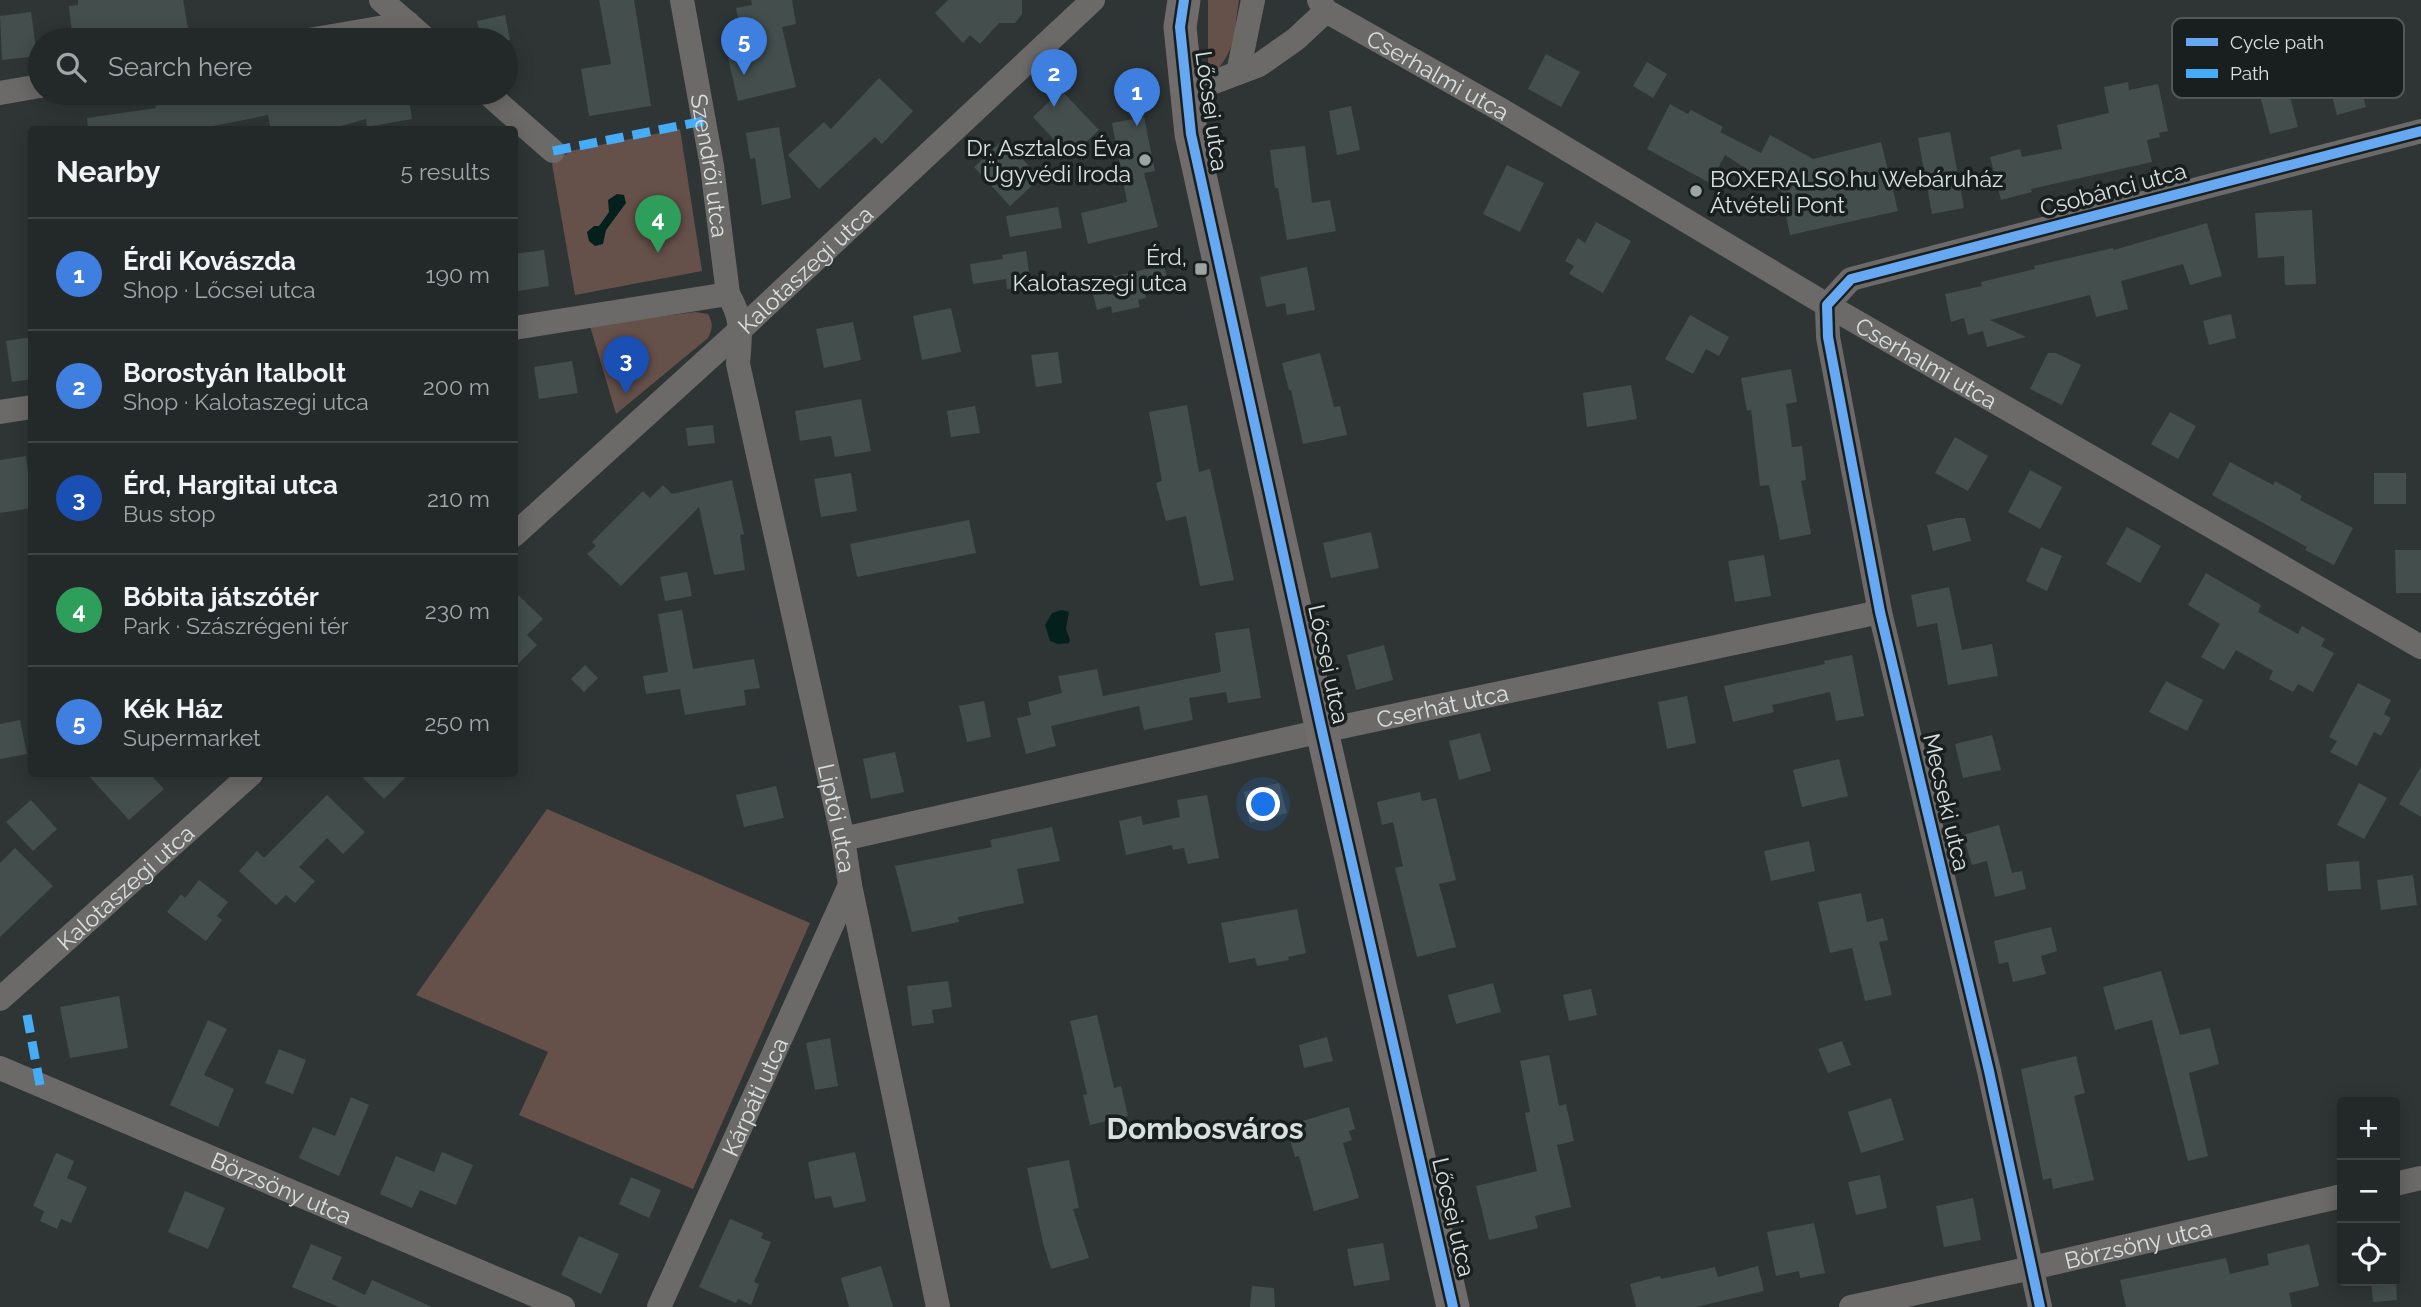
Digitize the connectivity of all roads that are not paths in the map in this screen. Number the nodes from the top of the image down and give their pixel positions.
1 (381, 0) edge
2 (682, 0) edge
3 (1093, 0) edge
4 (1253, 0) edge
5 (1323, 5) edge
6 (1178, 9) edge
7 (408, 23) junction
8 (379, 28) edge
9 (414, 28) edge
10 (1238, 73) junction
11 (28, 88) edge
12 (0, 93) edge
13 (1185, 93) junction
14 (501, 105) edge
15 (2421, 131) edge
16 (553, 151) dead end
17 (728, 294) junction
18 (1827, 305) junction
19 (518, 327) edge
20 (740, 330) junction
21 (28, 408) edge
22 (0, 412) edge
23 (518, 531) edge
24 (1881, 612) junction
25 (2421, 647) edge
26 (1322, 732) junction
27 (248, 777) edge
28 (843, 839) junction
29 (850, 885) junction
30 (0, 999) edge
31 (0, 1068) edge
32 (2421, 1178) edge
33 (2400, 1183) edge
34 (2337, 1197) edge
35 (2032, 1268) junction
36 (563, 1307) edge
37 (659, 1307) edge
38 (938, 1307) edge
39 (1453, 1307) edge
40 (1851, 1307) edge
41 (2040, 1307) edge

1 - 7 street
2 - 17 street, Szendrői utca
3 - 20 street, Kalotaszegi utca
4 - 10 street
5 - 10 street, Cserhalmi utca
5 - 18 street, Cserhalmi utca
6 - 13 street, Lőcsei utca
7 - 8 street
7 - 9 street
10 - 13 street, Cserhalmi utca
11 - 12 street
13 - 26 street, Lőcsei utca
14 - 16 street
15 - 18 street, Csobánci utca
17 - 19 street
17 - 20 street, Szendrői utca
18 - 24 street, Mecseki utca
18 - 25 street, Cserhalmi utca
20 - 23 street, Kalotaszegi utca
20 - 28 street, Liptói utca
21 - 22 street
24 - 26 street, Cserhát utca
24 - 35 street, Mecseki utca
26 - 28 street, Cserhát utca
26 - 39 street, Lőcsei utca
27 - 30 street, Kalotaszegi utca
28 - 29 street, Liptói utca
29 - 37 street, Kárpáti utca
29 - 38 street, Liptói utca
31 - 36 street, Börzsöny utca
32 - 33 street
34 - 35 street, Börzsöny utca
35 - 40 street, Börzsöny utca
35 - 41 street, Mecseki utca

